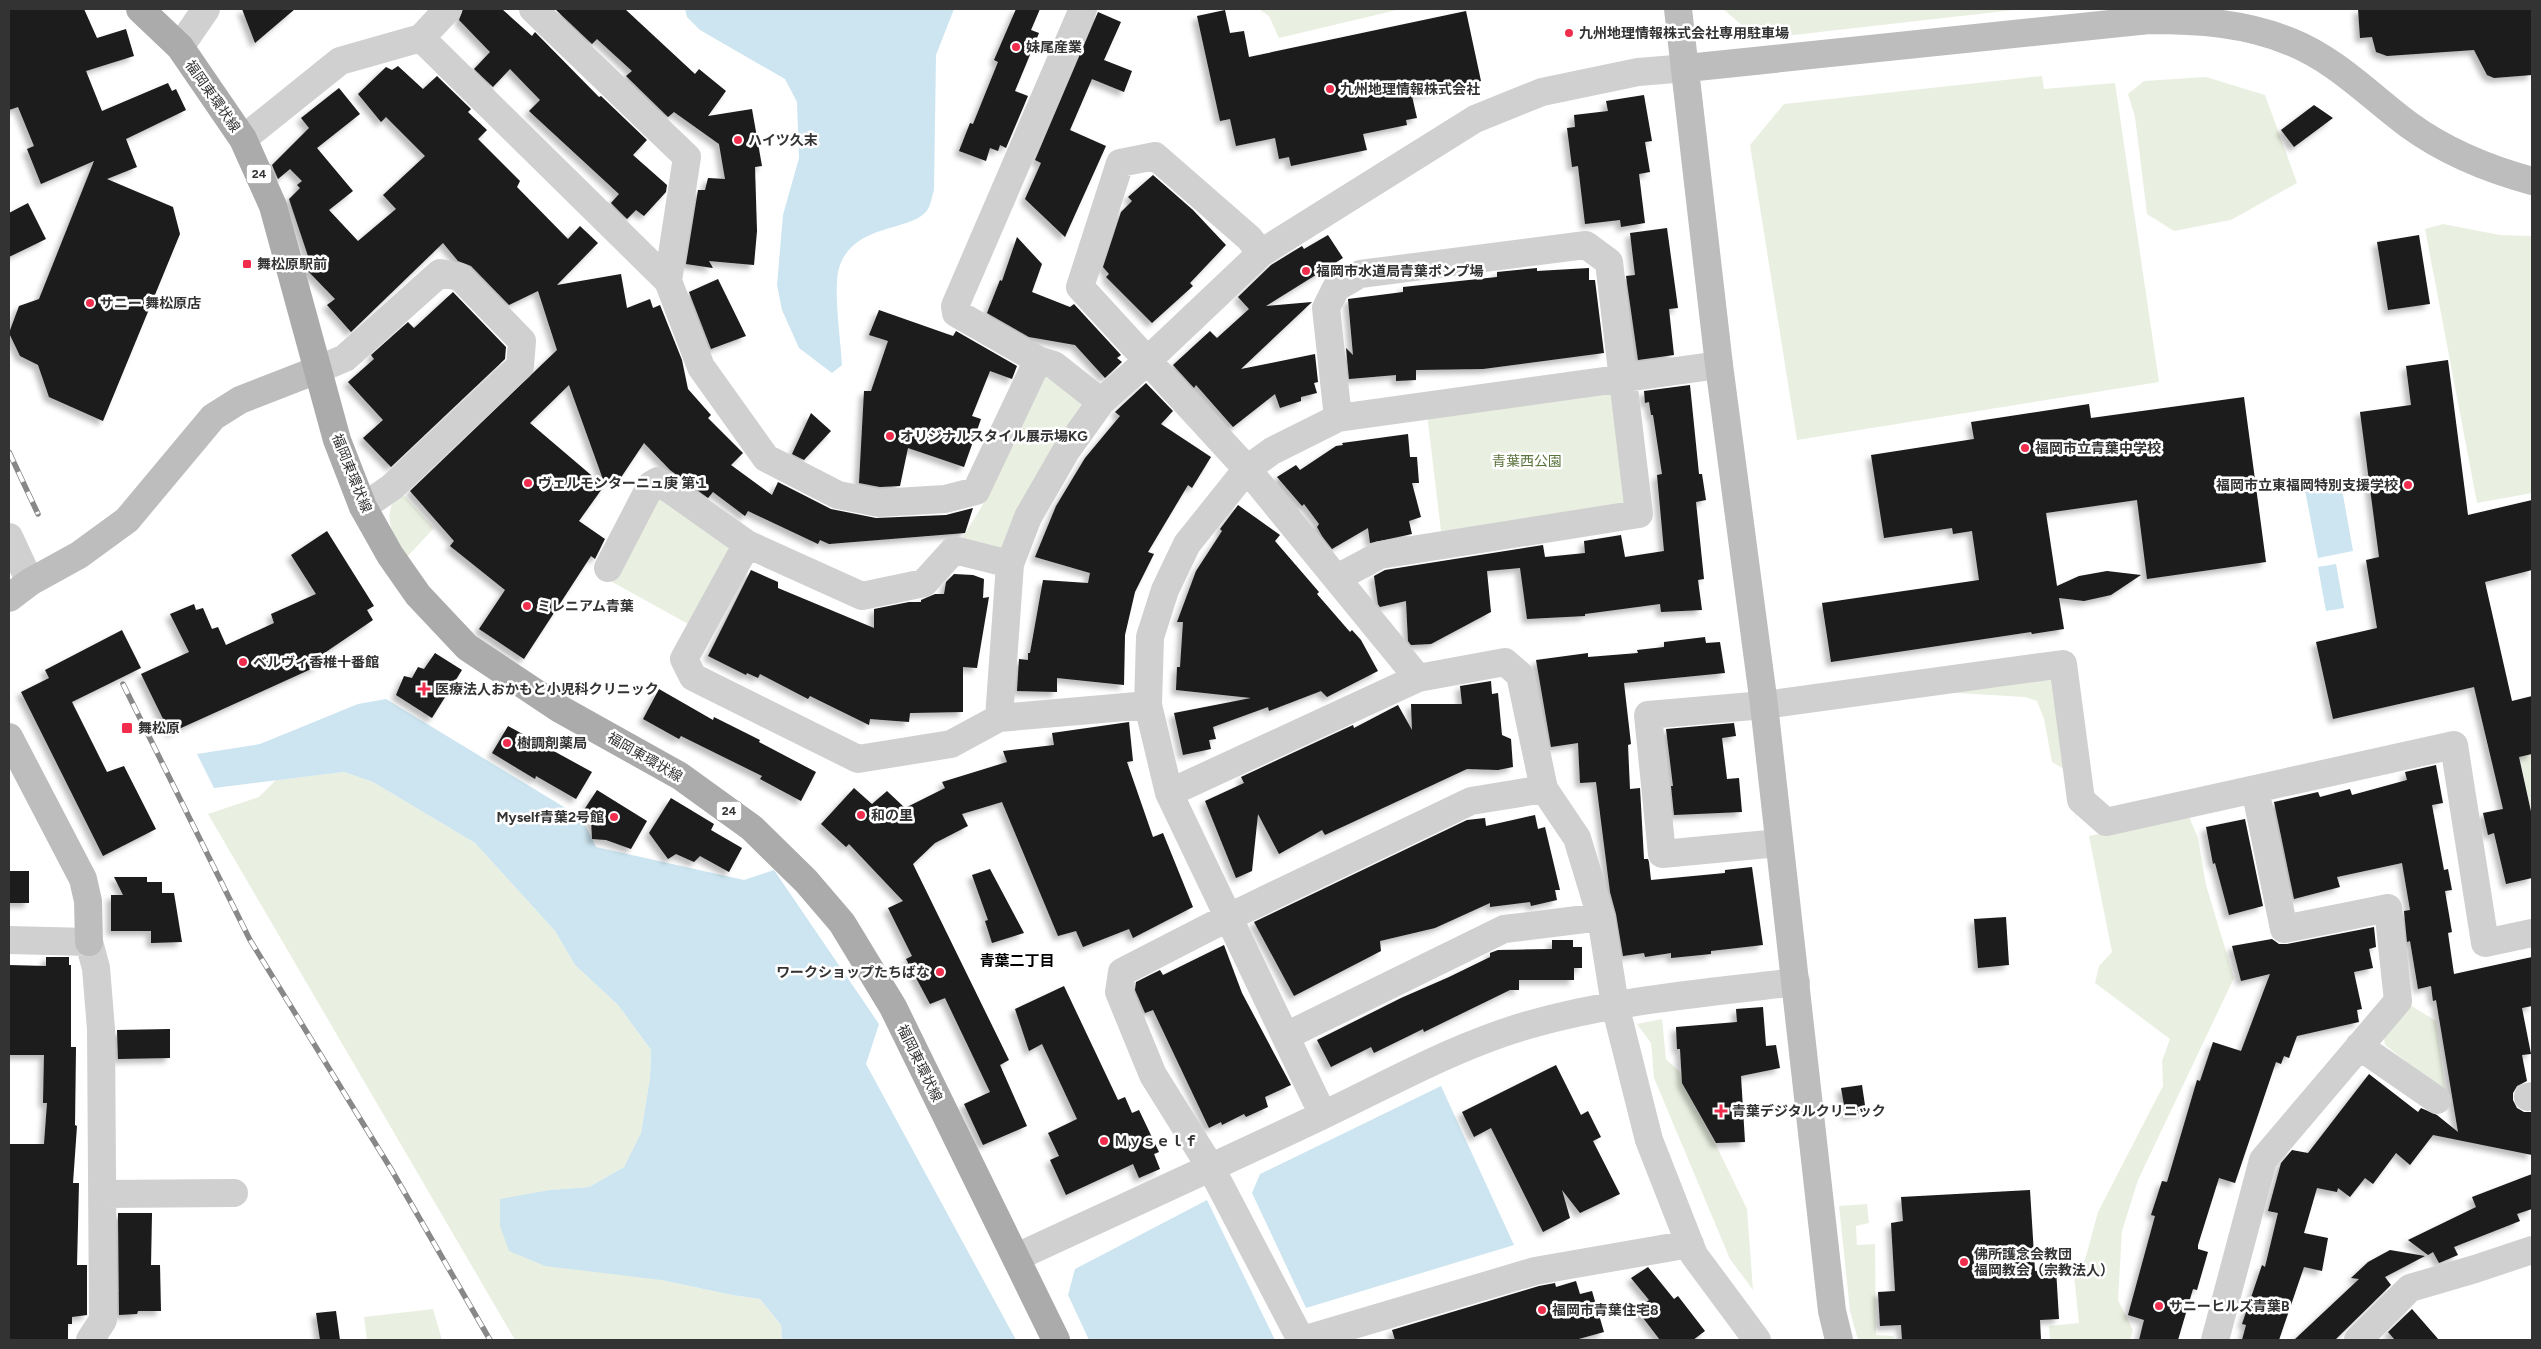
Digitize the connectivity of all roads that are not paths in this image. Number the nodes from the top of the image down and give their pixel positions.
1 (140, 9) edge
2 (206, 9) edge
3 (448, 9) edge
4 (533, 9) edge
5 (1083, 9) edge
6 (1678, 9) edge
7 (421, 38) junction
8 (180, 47) junction
9 (1686, 68) junction
10 (243, 139) junction
11 (2532, 180) edge
12 (1260, 252) junction
13 (668, 281) junction
14 (1038, 360) junction
15 (1146, 362) junction
16 (1719, 365) junction
17 (317, 370) junction
18 (1623, 379) junction
19 (1101, 402) junction
20 (1338, 418) junction
21 (1247, 469) junction
22 (363, 507) junction
23 (9, 538) edge
24 (747, 544) junction
25 (1010, 564) junction
26 (608, 568) dead end
27 (1337, 578) junction
28 (19, 590) edge
29 (1418, 678) junction
30 (1148, 705) junction
31 (1764, 705) junction
32 (999, 718) junction
33 (9, 737) edge
34 (1544, 789) junction
35 (2255, 789) junction
36 (1169, 793) junction
37 (1779, 844) junction
38 (1229, 917) junction
39 (1601, 917) junction
40 (2532, 933) edge
41 (9, 940) edge
42 (89, 942) junction
43 (1796, 982) junction
44 (1615, 1005) junction
45 (1286, 1036) junction
46 (2360, 1046) junction
47 (2437, 1100) dead end
48 (1323, 1115) junction
49 (1211, 1168) junction
50 (234, 1193) dead end
51 (102, 1194) junction
52 (1690, 1244) junction
53 (2532, 1250) edge
54 (1016, 1257) junction
55 (90, 1340) edge
56 (1056, 1340) edge
57 (1302, 1340) edge
58 (1757, 1340) edge
59 (1839, 1340) edge
60 (2215, 1340) edge
61 (2358, 1340) edge

1 - 8 main road, 福岡東環状線 / 24
2 - 8 street
3 - 7 street
4 - 13 street
5 - 14 street
6 - 9 street
7 - 10 street
7 - 13 street
8 - 10 main road, 福岡東環状線 / 24
9 - 11 street
9 - 12 street
9 - 16 street
10 - 17 main road, 福岡東環状線 / 24
12 - 15 street
12 - 15 street
13 - 14 street
14 - 19 street
15 - 19 street
15 - 21 street
16 - 18 street
16 - 31 street
17 - 22 main road, 福岡東環状線 / 24
17 - 22 street
17 - 28 street
18 - 20 street
18 - 20 street
18 - 27 street
19 - 25 street
20 - 21 street
21 - 27 street
21 - 30 street
22 - 54 main road, 福岡東環状線 / 24
23 - 28 street
24 - 25 street
24 - 26 street
24 - 32 street
25 - 32 street
27 - 29 street
29 - 34 street
29 - 36 street
30 - 32 street
30 - 36 street
31 - 35 street
31 - 37 street
31 - 37 street
33 - 42 street
34 - 38 street
34 - 39 street
35 - 40 street
35 - 46 street
36 - 38 street
37 - 43 street
38 - 45 street
38 - 49 street
39 - 44 street
39 - 45 street
41 - 42 street
42 - 51 street
43 - 44 street
43 - 59 street
44 - 48 street
44 - 52 street
45 - 48 street
46 - 47 street
46 - 60 street
48 - 49 street
49 - 54 street
49 - 57 street
50 - 51 street
51 - 55 street
52 - 57 street
52 - 58 street
53 - 61 street
54 - 56 main road, 福岡東環状線 / 24

